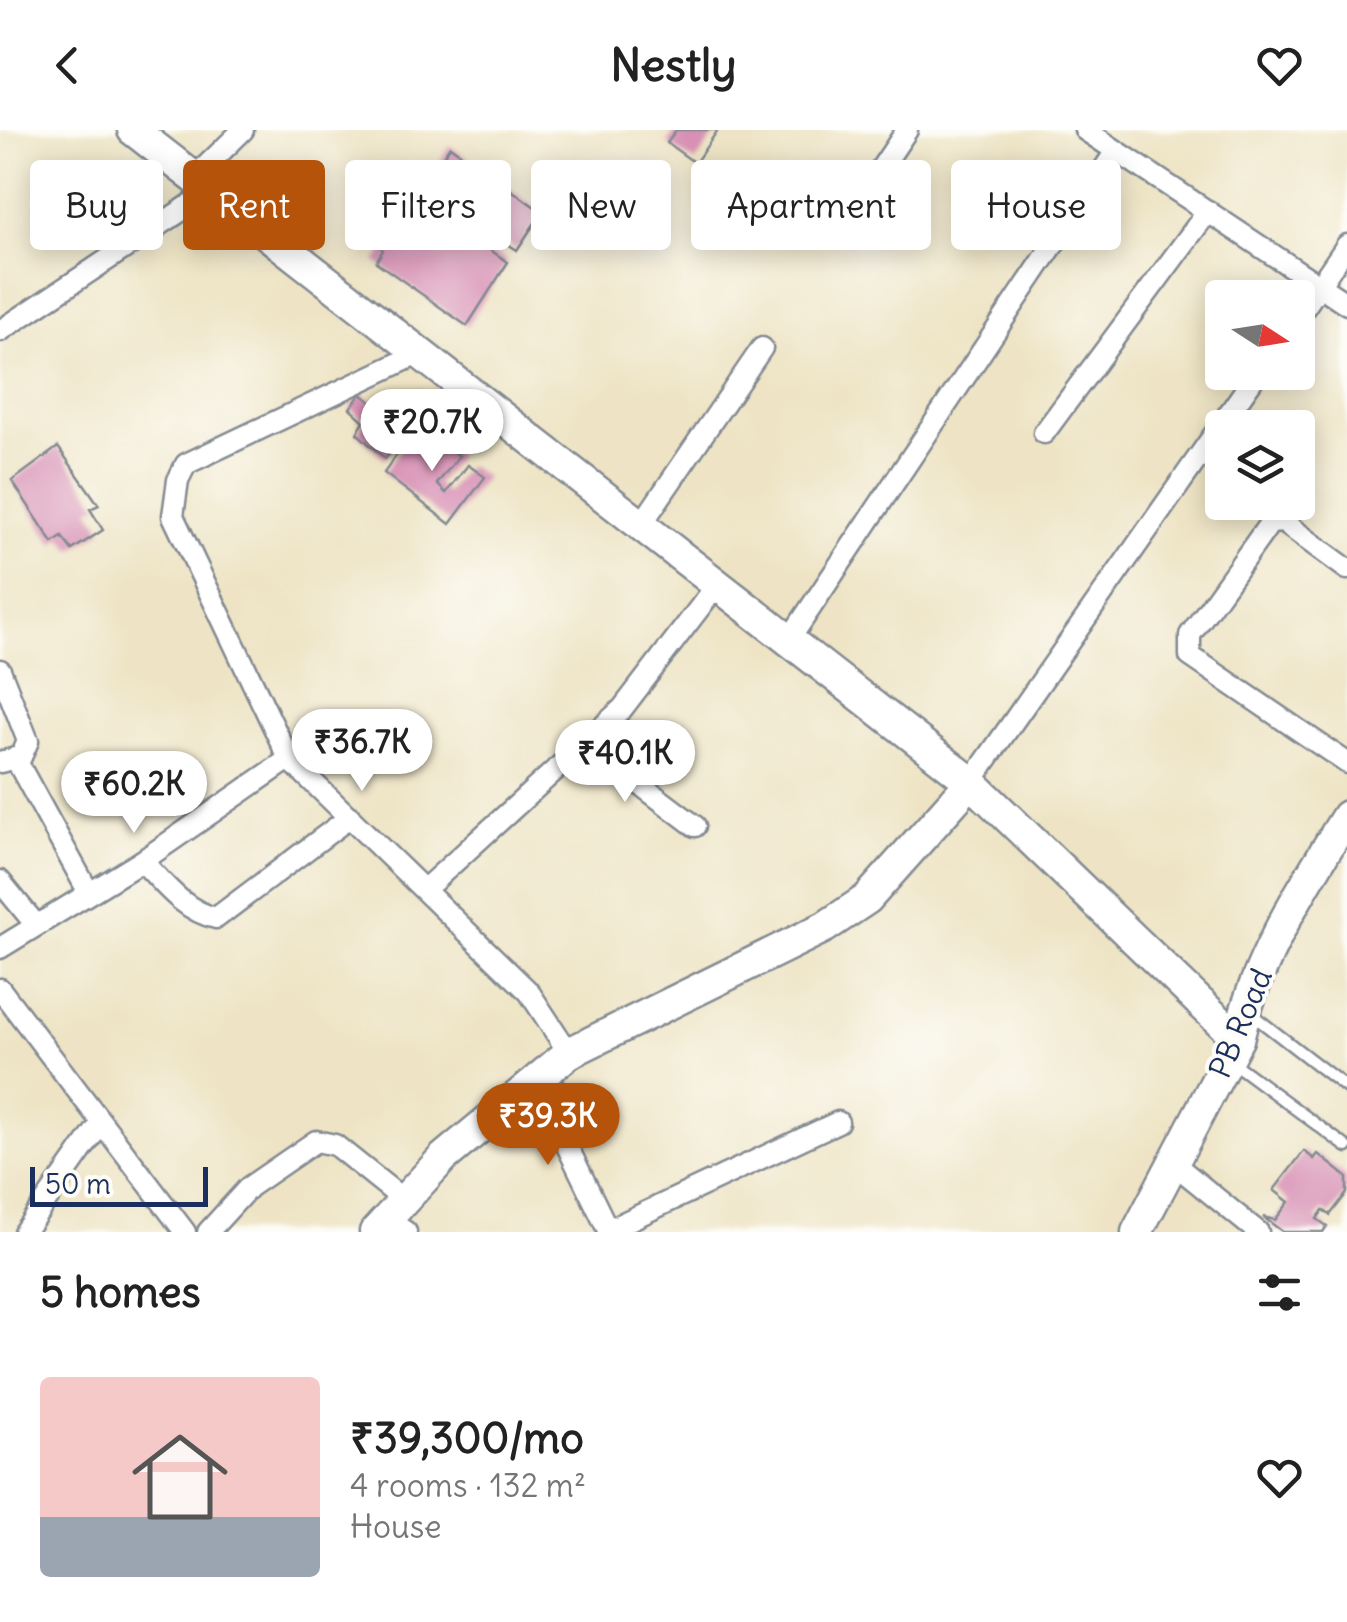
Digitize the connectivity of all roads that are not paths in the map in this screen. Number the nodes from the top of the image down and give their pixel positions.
1 (133, 130) edge
2 (243, 130) edge
3 (907, 130) edge
4 (1085, 130) edge
5 (1111, 141) edge
6 (221, 160) edge
7 (887, 160) edge
8 (183, 169) edge
9 (183, 198) edge
10 (1208, 211) junction
11 (1347, 245) edge
12 (288, 250) edge
13 (1319, 286) junction
14 (1315, 292) edge
15 (1347, 304) edge
16 (0, 331) edge
17 (762, 348) dead end
18 (420, 353) junction
19 (1245, 390) edge
20 (1044, 433) dead end
21 (641, 526) junction
22 (1347, 568) edge
23 (717, 584) junction
24 (789, 640) junction
25 (0, 670) edge
26 (585, 743) junction
27 (289, 759) junction
28 (7, 760) edge
29 (1347, 763) edge
30 (971, 782) junction
31 (1347, 816) edge
32 (350, 817) junction
33 (695, 826) dead end
34 (142, 861) junction
35 (0, 881) edge
36 (425, 889) junction
37 (90, 893) junction
38 (36, 926) junction
39 (0, 948) edge
40 (0, 989) edge
41 (1245, 1009) junction
42 (1232, 1049) junction
43 (569, 1053) junction
44 (535, 1080) junction
45 (1347, 1088) edge
46 (838, 1122) dead end
47 (101, 1123) junction
48 (1347, 1147) edge
49 (1172, 1163) junction
50 (393, 1221) edge
51 (608, 1231) edge
52 (24, 1232) edge
53 (184, 1232) edge
54 (208, 1232) edge
55 (1137, 1232) edge
56 (1258, 1232) edge

1 - 8 street
2 - 6 street
3 - 7 street
4 - 5 street
5 - 10 street
5 - 24 street
9 - 16 street
10 - 13 street
10 - 20 street
11 - 13 street
12 - 18 street
13 - 14 street
13 - 15 street
17 - 21 street
18 - 21 street
18 - 27 street
19 - 30 street
21 - 23 street
22 - 29 street
23 - 24 street
23 - 26 street
24 - 30 street
25 - 28 street
26 - 33 street
26 - 36 street
27 - 32 street
27 - 34 street
28 - 37 street
30 - 42 street
30 - 43 street
31 - 41 street, PB Road
32 - 34 street
32 - 36 street
34 - 37 street
35 - 38 street
36 - 43 street
37 - 38 street
38 - 39 street
40 - 47 street
41 - 42 street, PB Road
41 - 45 lane
42 - 48 lane
42 - 49 street, PB Road
43 - 44 street
44 - 50 street
44 - 51 street
46 - 51 street
47 - 52 street
47 - 53 street
49 - 55 street, PB Road
49 - 56 street
50 - 54 street

